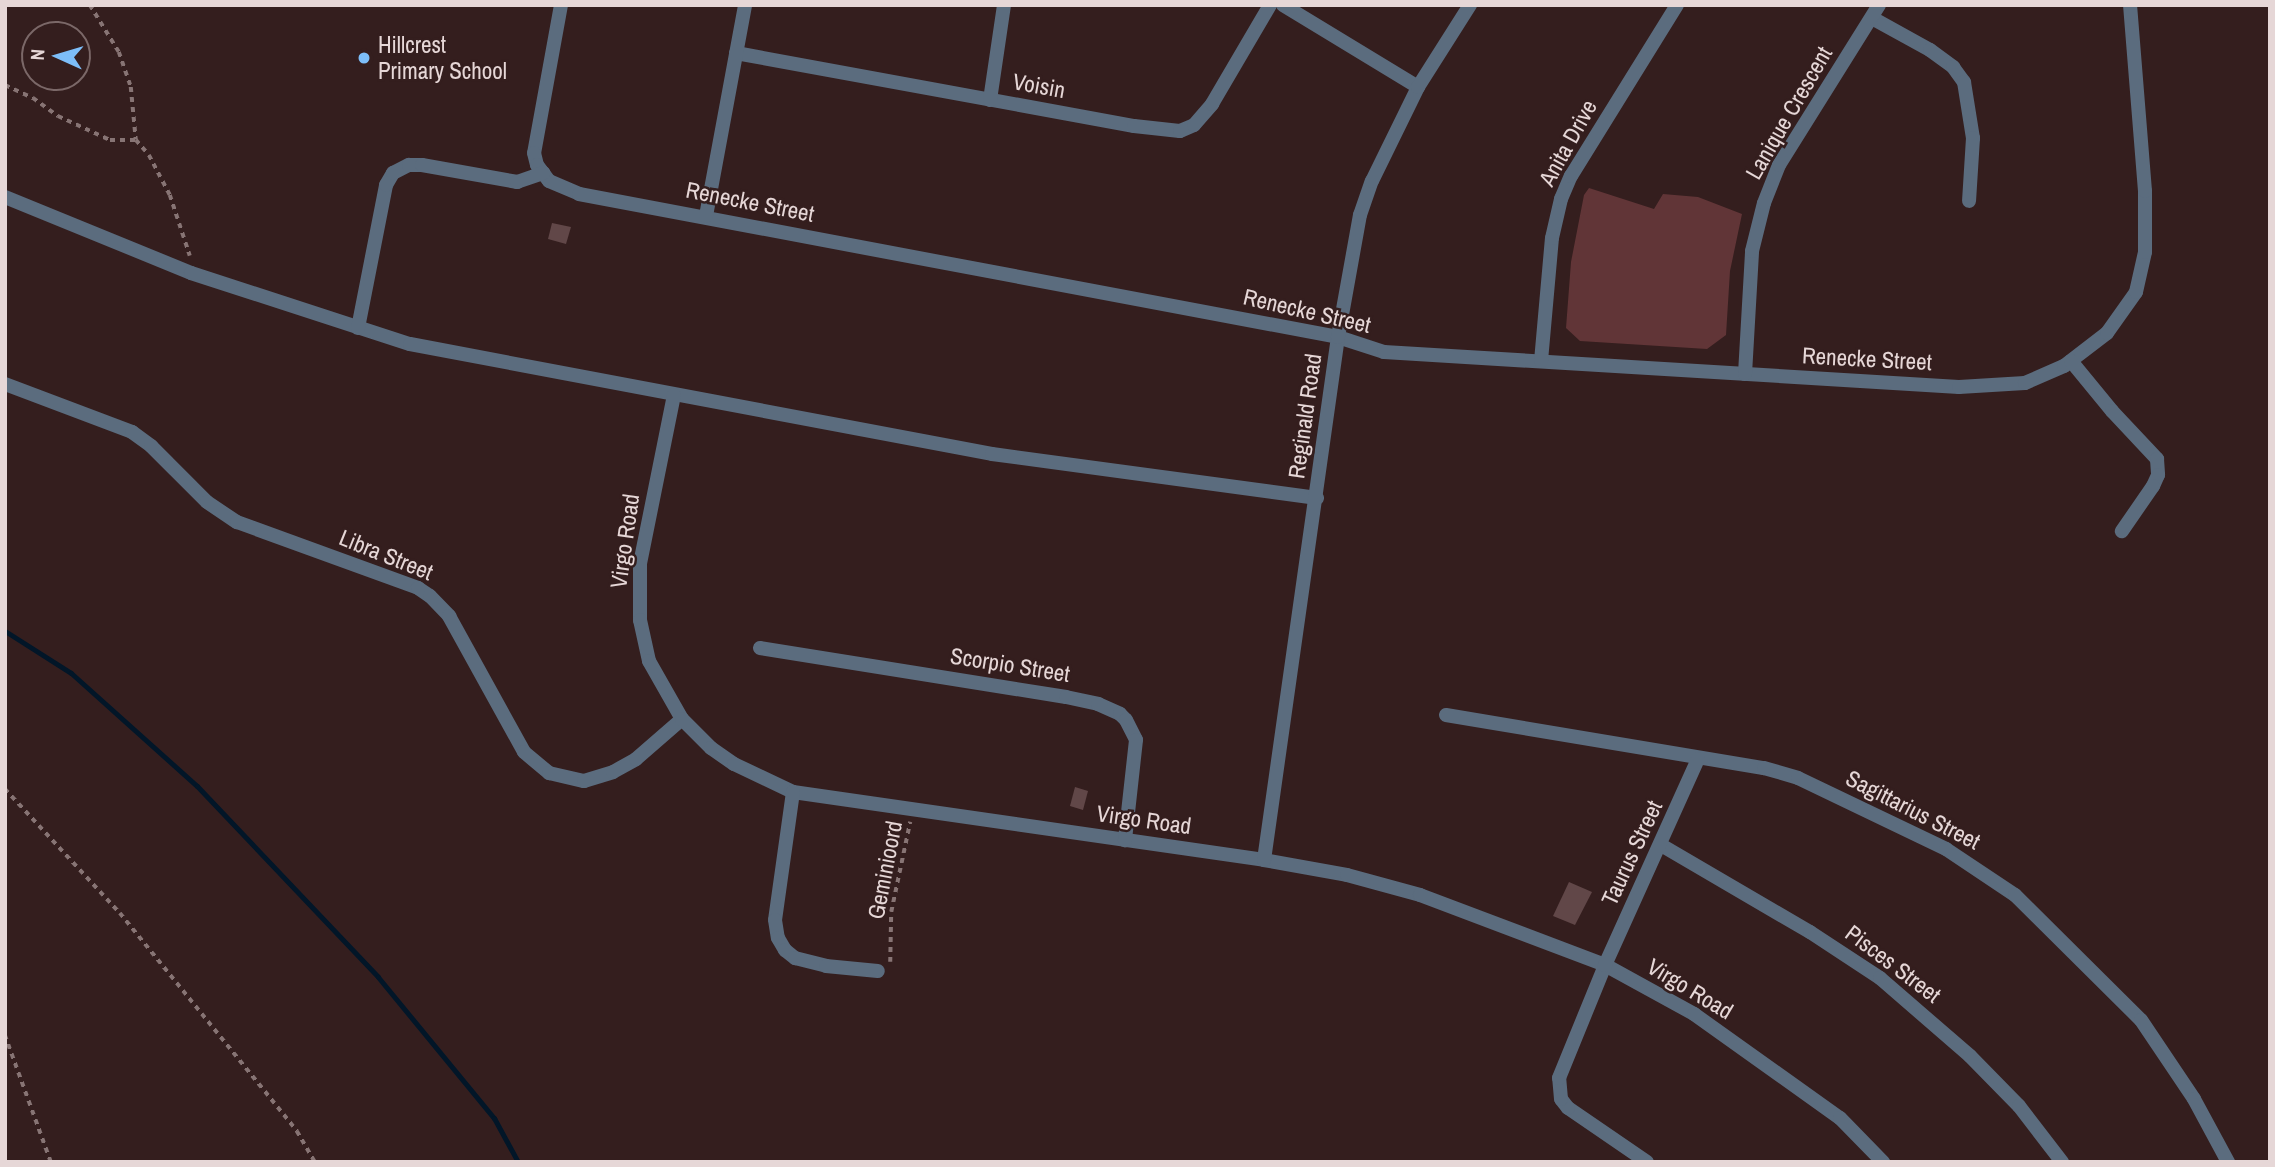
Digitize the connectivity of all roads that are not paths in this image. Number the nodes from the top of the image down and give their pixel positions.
1 (561, 5) edge
2 (745, 5) edge
3 (1004, 5) edge
4 (1270, 5) edge
5 (1283, 5) edge
6 (1471, 5) edge
7 (1677, 5) edge
8 (2130, 5) edge
9 (1875, 12) edge
10 (736, 53) junction
11 (1418, 87) junction
12 (990, 100) junction
13 (543, 173) junction
14 (5, 197) edge
15 (1969, 201) dead end
16 (706, 216) junction
17 (358, 328) junction
18 (1338, 337) junction
19 (1541, 361) junction
20 (2071, 361) junction
21 (1745, 374) junction
22 (5, 384) edge
23 (674, 395) junction
24 (1317, 498) junction
25 (2122, 531) dead end
26 (760, 648) dead end
27 (1446, 715) dead end
28 (682, 719) junction
29 (1698, 759) junction
30 (793, 792) junction
31 (1125, 840) junction
32 (1661, 845) junction
33 (1264, 860) junction
34 (1605, 965) junction
35 (878, 971) road end
36 (1647, 1162) edge
37 (1882, 1162) edge
38 (2062, 1162) edge
39 (2228, 1162) edge

1 - 13 street
2 - 10 street
3 - 12 street
4 - 12 street, Voisin
5 - 11 street
6 - 11 street, Reginald Road
7 - 19 street, Anita Drive
8 - 20 street, Renecke Street
9 - 15 street
9 - 21 street, Lanique Crescent
10 - 12 street, Voisin
10 - 16 street
11 - 18 street, Reginald Road
13 - 16 street, Renecke Street
13 - 17 street
14 - 17 street
16 - 18 street, Renecke Street
17 - 23 street
18 - 19 street, Renecke Street
18 - 24 street, Reginald Road
19 - 21 street, Renecke Street
20 - 21 street, Renecke Street
20 - 25 street
22 - 28 street, Libra Street
23 - 24 street
23 - 28 street, Virgo Road
24 - 33 street, Reginald Road
26 - 31 street, Scorpio Street
27 - 29 street, Sagittarius Street
28 - 30 street, Virgo Road
29 - 32 street, Taurus Street
29 - 39 street, Sagittarius Street
30 - 31 street, Virgo Road
30 - 35 street
31 - 33 street, Virgo Road
32 - 34 street, Taurus Street
32 - 38 street, Pisces Street
33 - 34 street, Virgo Road
34 - 36 street, Taurus Street
34 - 37 street, Virgo Road

